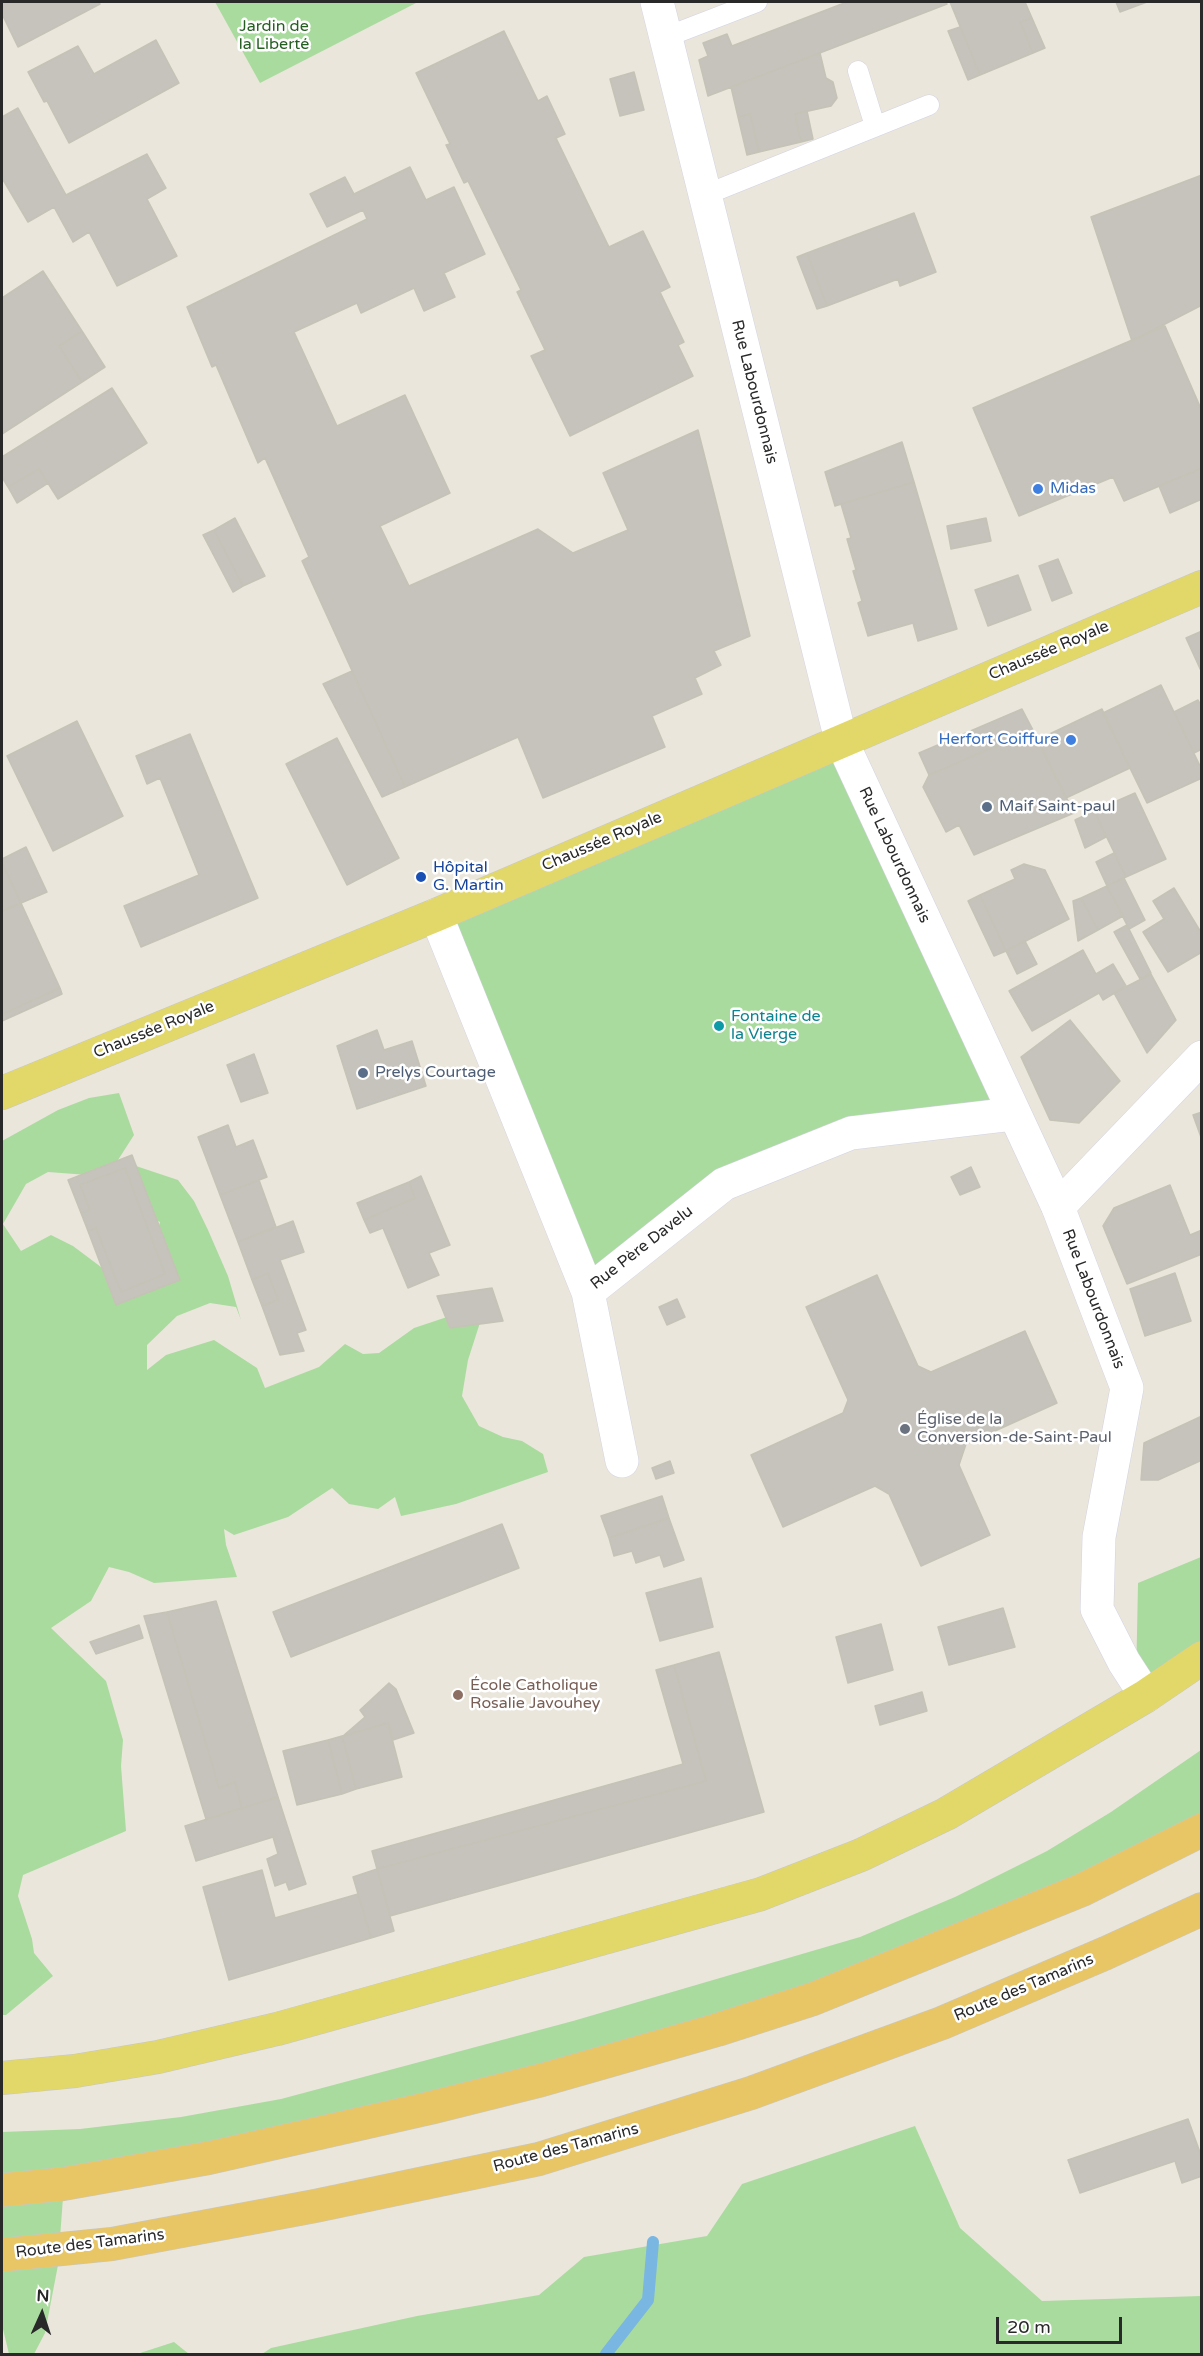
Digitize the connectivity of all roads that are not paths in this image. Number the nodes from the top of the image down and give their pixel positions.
1 (657, 2) edge
2 (757, 2) edge
3 (666, 37) junction
4 (858, 71) dead end
5 (929, 105) dead end
6 (875, 126) junction
7 (705, 195) junction
8 (1202, 587) edge
9 (841, 740) junction
10 (436, 915) junction
11 (1202, 1057) edge
12 (2, 1093) edge
13 (1013, 1114) junction
14 (1058, 1207) junction
15 (588, 1292) junction
16 (622, 1461) dead end
17 (1202, 1658) edge
18 (1141, 1689) junction
19 (1202, 1830) edge
20 (1202, 1909) edge
21 (2, 2078) edge
22 (2, 2190) edge
23 (2, 2255) edge

1 - 3 street, Rue Labourdonnais
2 - 3 lane
3 - 7 street, Rue Labourdonnais
4 - 6 lane
5 - 6 lane
6 - 7 lane
7 - 9 street, Rue Labourdonnais
8 - 9 main road, Chaussée Royale
9 - 10 main road, Chaussée Royale
9 - 13 street, Rue Labourdonnais
10 - 12 main road, Chaussée Royale
10 - 15 street, Rue Père Davelu
11 - 14 street
13 - 14 street, Rue Labourdonnais
13 - 15 street, Rue Père Davelu
14 - 18 street, Rue Labourdonnais
15 - 16 street
17 - 18 main road
18 - 21 main road
19 - 22 highway
20 - 23 highway, Route des Tamarins

